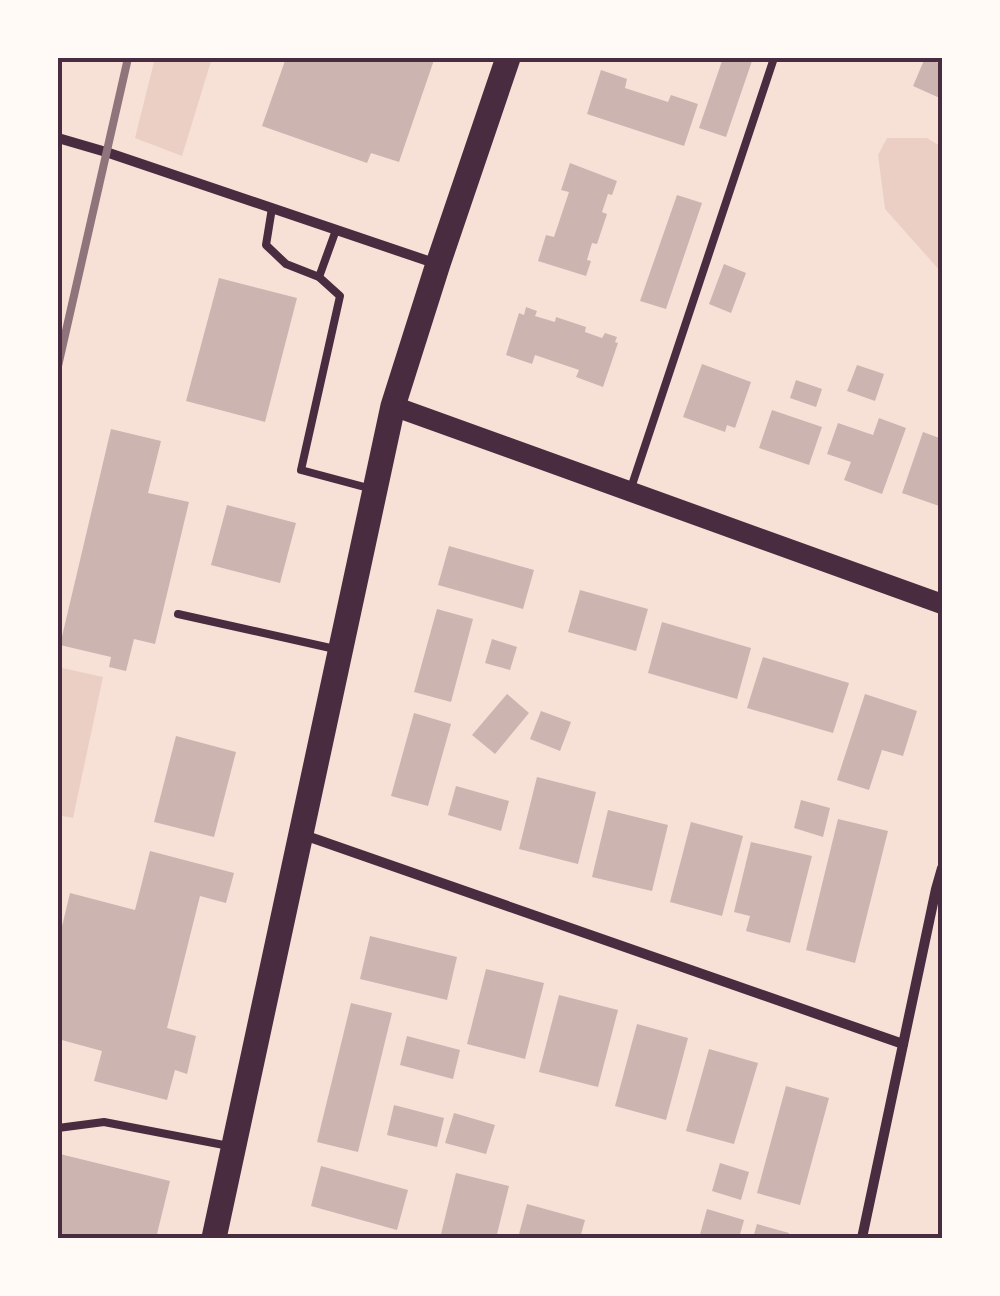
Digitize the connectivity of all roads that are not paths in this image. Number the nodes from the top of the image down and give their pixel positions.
1 (508, 58) edge
2 (774, 58) edge
3 (58, 138) edge
4 (272, 208) junction
5 (336, 230) junction
6 (438, 264) junction
7 (319, 277) junction
8 (393, 406) junction
9 (374, 489) junction
10 (630, 491) junction
11 (942, 604) edge
12 (178, 614) dead end
13 (340, 650) junction
14 (301, 834) junction
15 (942, 868) edge
16 (903, 1044) junction
17 (58, 1128) edge
18 (234, 1147) junction
19 (214, 1238) edge
20 (862, 1238) edge

1 - 6 main road
2 - 10 lane
3 - 4 street
4 - 5 street
4 - 7 lane
5 - 6 street
5 - 7 lane
6 - 8 main road
7 - 9 lane
8 - 9 main road
8 - 10 main road
9 - 13 main road
10 - 11 main road
12 - 13 lane
13 - 14 main road
14 - 16 street
14 - 18 main road
15 - 16 street
16 - 20 street
17 - 18 lane
18 - 19 main road

